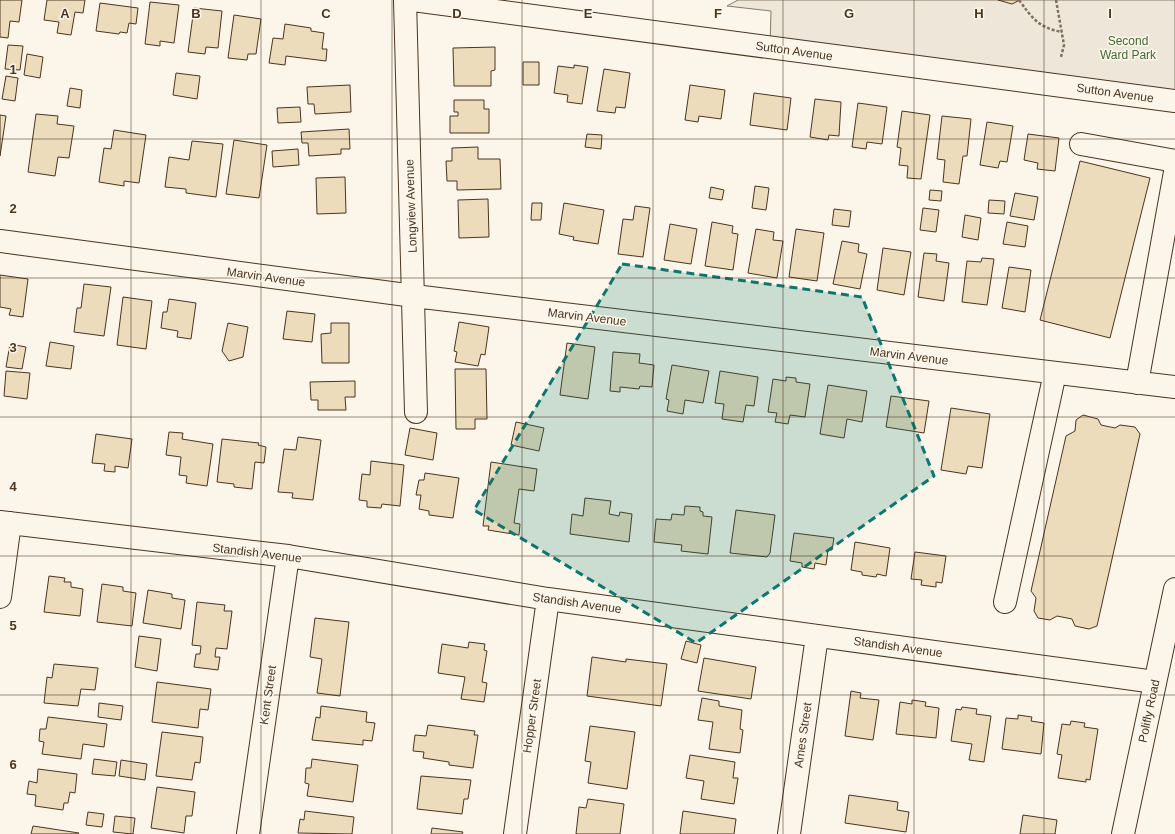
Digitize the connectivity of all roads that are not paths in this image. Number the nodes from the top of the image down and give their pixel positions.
1 (405, 0) edge
2 (413, 0) edge
3 (1175, 101) edge
4 (1081, 144) dead end
5 (1175, 161) edge
6 (1175, 172) edge
7 (0, 241) edge
8 (414, 296) junction
9 (1055, 373) junction
10 (1137, 383) junction
11 (1175, 387) edge
12 (416, 412) dead end
13 (5, 522) edge
14 (288, 556) junction
15 (1175, 589) edge
16 (0, 597) edge
17 (548, 599) junction
18 (1005, 602) dead end
19 (817, 636) junction
20 (1155, 682) junction
21 (248, 834) edge
22 (515, 834) edge
23 (789, 834) edge
24 (1123, 834) edge

1 - 8 street, Longview Avenue
2 - 3 street, Sutton Avenue
4 - 5 street
6 - 10 street
7 - 8 street, Marvin Avenue
8 - 9 street, Marvin Avenue
8 - 12 street, Longview Avenue
9 - 10 street, Marvin Avenue
9 - 18 street
10 - 11 street, Marvin Avenue
13 - 14 street, Standish Avenue
13 - 16 street
14 - 17 street, Standish Avenue
14 - 21 street, Kent Street
15 - 20 street, Polifly Road
17 - 19 street, Standish Avenue
17 - 22 street, Hopper Street
19 - 20 street, Standish Avenue
19 - 23 street, Ames Street
20 - 24 street, Polifly Road

